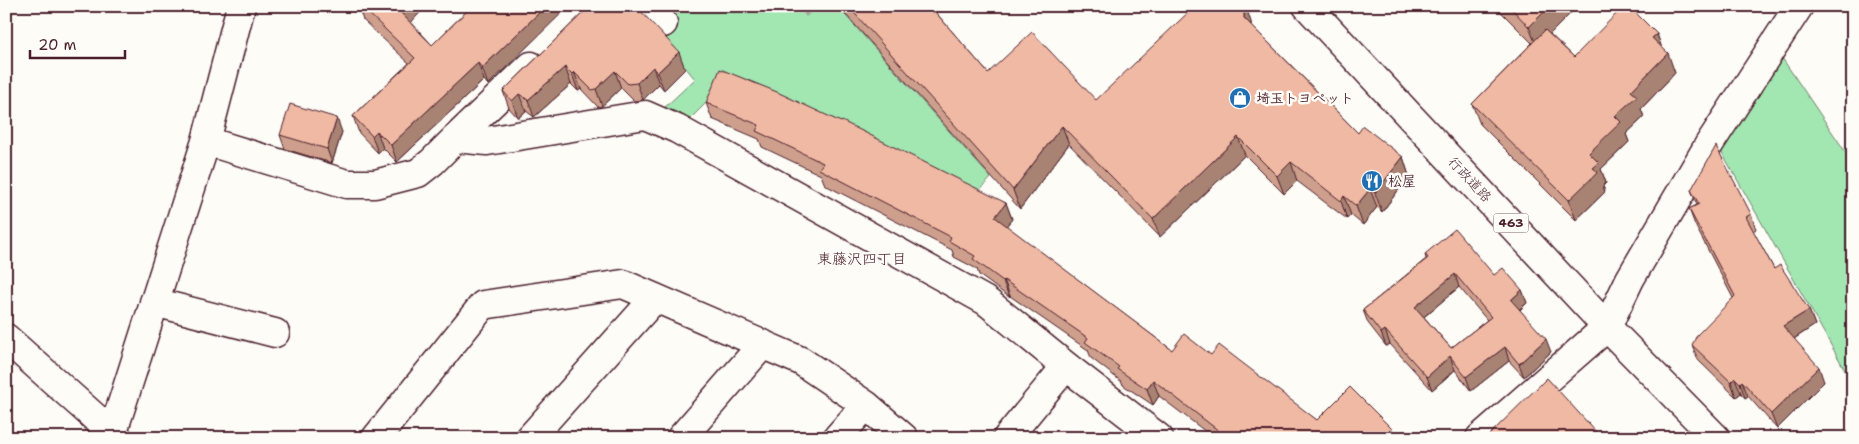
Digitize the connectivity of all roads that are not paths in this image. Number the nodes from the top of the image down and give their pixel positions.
1 (241, 6) edge
2 (1307, 6) edge
3 (1799, 6) edge
4 (549, 48) edge
5 (456, 138) junction
6 (206, 141) junction
7 (655, 298) junction
8 (154, 302) junction
9 (1607, 326) junction
10 (275, 333) dead end
11 (6, 338) edge
12 (763, 344) junction
13 (1066, 366) junction
14 (866, 405) junction
15 (114, 436) edge
16 (376, 438) edge
17 (530, 438) edge
18 (681, 438) edge
19 (837, 438) edge
20 (904, 438) edge
21 (1007, 438) edge
22 (1158, 438) edge
23 (1480, 438) edge
24 (1716, 438) edge

1 - 6 main road
2 - 9 main road, 行政道路 / 463
3 - 9 main road
4 - 5 main road
5 - 6 main road
5 - 13 main road
6 - 8 main road
7 - 12 main road
7 - 16 main road
7 - 17 main road
8 - 10 main road
8 - 15 main road
9 - 23 main road
9 - 24 main road, 行政道路 / 463
11 - 15 main road
12 - 14 main road
12 - 18 main road
13 - 21 main road
13 - 22 main road
14 - 19 main road
14 - 20 main road

